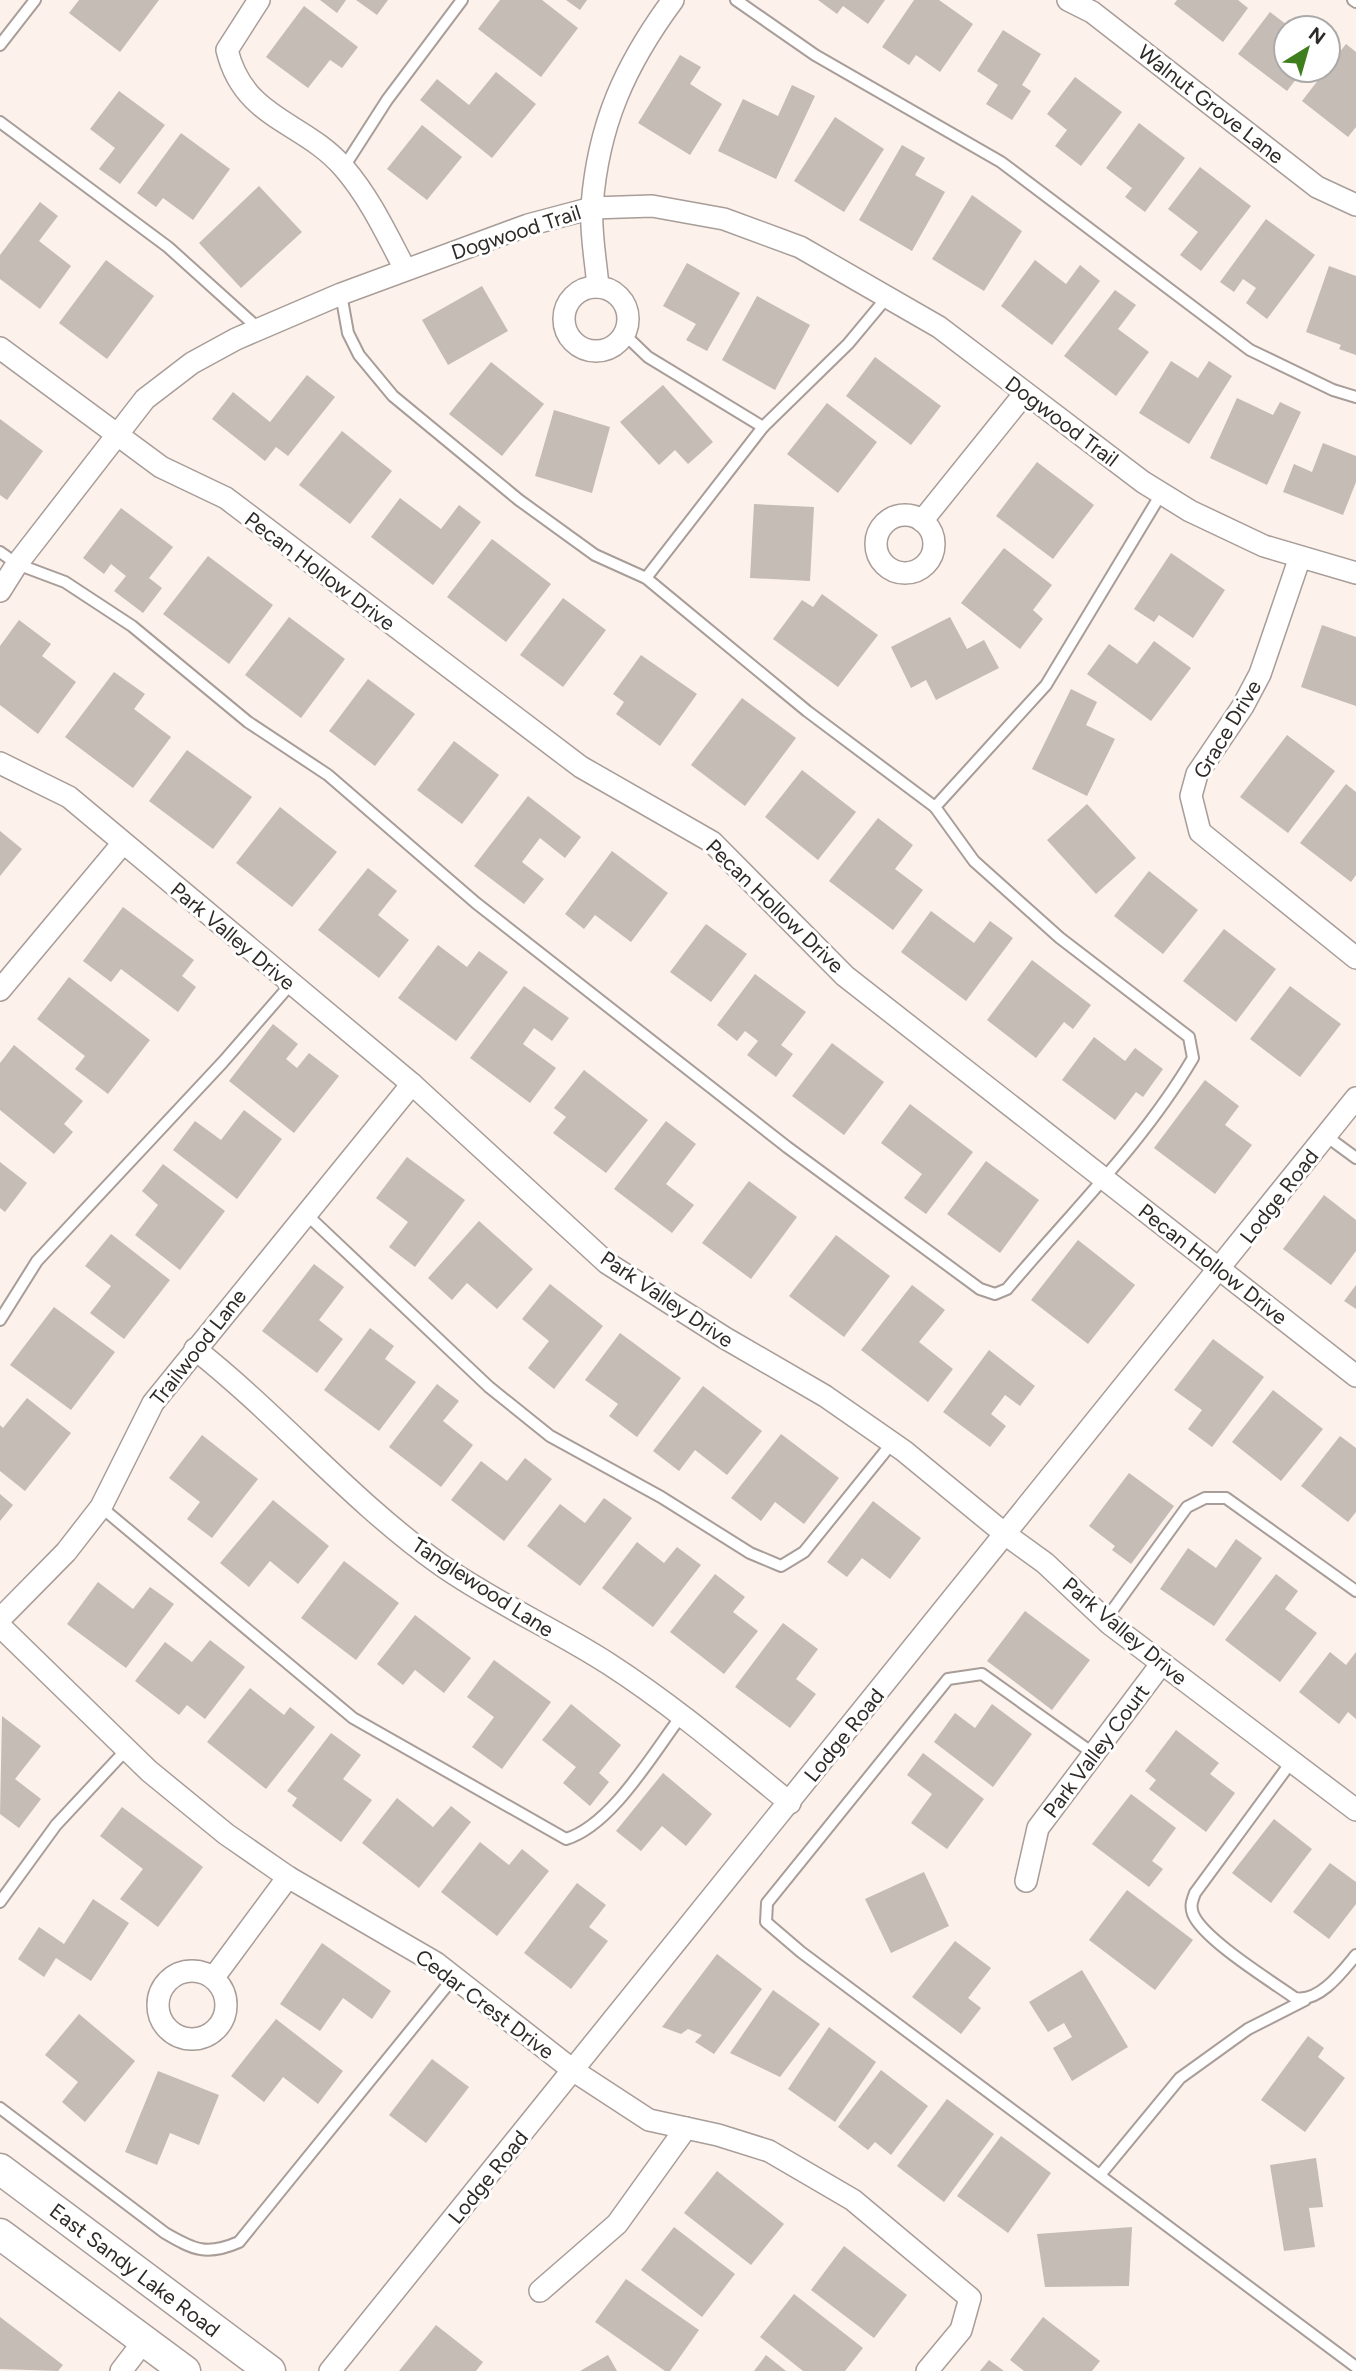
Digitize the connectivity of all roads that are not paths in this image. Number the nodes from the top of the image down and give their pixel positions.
1 (35, 0) edge
2 (259, 0) edge
3 (462, 0) edge
4 (673, 0) edge
5 (736, 0) edge
6 (1068, 0) edge
7 (0, 45) edge
8 (0, 122) edge
9 (344, 167) junction
10 (1356, 205) edge
11 (592, 208) junction
12 (405, 269) junction
13 (598, 287) junction
14 (341, 294) junction
15 (888, 296) junction
16 (259, 328) junction
17 (624, 334) junction
18 (0, 348) edge
19 (1025, 393) junction
20 (1356, 397) edge
21 (762, 426) junction
22 (117, 436) junction
23 (1161, 494) junction
24 (922, 521) dead end
25 (1300, 557) junction
26 (8, 558) edge
27 (1356, 573) edge
28 (646, 578) junction
29 (0, 591) edge
30 (0, 763) edge
31 (935, 807) junction
32 (123, 843) junction
33 (1356, 958) edge
34 (290, 985) junction
35 (0, 990) edge
36 (412, 1084) junction
37 (1356, 1098) edge
38 (1326, 1136) junction
39 (1356, 1158) edge
40 (1104, 1179) junction
41 (305, 1213) junction
42 (1221, 1269) junction
43 (0, 1320) edge
44 (195, 1349) junction
45 (1356, 1376) edge
46 (892, 1443) junction
47 (101, 1507) junction
48 (1004, 1534) junction
49 (1356, 1591) edge
50 (0, 1619) edge
51 (1106, 1619) junction
52 (0, 1626) edge
53 (1162, 1663) junction
54 (682, 1714) junction
55 (126, 1750) junction
56 (1094, 1754) junction
57 (1292, 1761) junction
58 (790, 1803) junction
59 (1356, 1810) edge
60 (288, 1877) junction
61 (1026, 1881) dead end
62 (0, 1902) edge
63 (1356, 1955) edge
64 (214, 1977) dead end
65 (454, 1977) junction
66 (1308, 1998) junction
67 (574, 2071) junction
68 (0, 2108) edge
69 (686, 2128) junction
70 (0, 2169) edge
71 (1100, 2175) junction
72 (0, 2234) edge
73 (540, 2291) dead end
74 (144, 2341) junction
75 (1356, 2367) edge
76 (121, 2371) edge
77 (185, 2371) edge
78 (270, 2371) edge
79 (330, 2371) edge
80 (927, 2371) edge

1 - 7 lane
2 - 9 street
3 - 9 lane
4 - 11 street
5 - 20 lane
6 - 10 street, Walnut Grove Lane
8 - 16 lane
9 - 12 street
11 - 12 street, Dogwood Trail
11 - 13 street
11 - 15 street, Dogwood Trail
12 - 14 street, Dogwood Trail
13 - 17 street
13 - 17 street
14 - 16 street, Dogwood Trail
14 - 28 lane
15 - 19 street, Dogwood Trail
15 - 21 lane
16 - 22 street, Dogwood Trail
17 - 21 lane
18 - 22 street, Pecan Hollow Drive
19 - 23 street, Dogwood Trail
19 - 24 street
21 - 28 lane
22 - 26 street, Dogwood Trail
22 - 40 street, Pecan Hollow Drive
23 - 25 street, Dogwood Trail
23 - 31 lane
25 - 27 street, Dogwood Trail
25 - 33 street, Grace Drive
26 - 29 street, Dogwood Trail
26 - 40 lane
28 - 31 lane
30 - 32 street, Park Valley Drive
31 - 40 lane
32 - 34 street, Park Valley Drive
32 - 35 street
34 - 36 street, Park Valley Drive
34 - 43 lane
36 - 41 street, Trailwood Lane
36 - 46 street, Park Valley Drive
37 - 38 street, Lodge Road
38 - 39 lane
38 - 42 street, Lodge Road
40 - 42 street, Pecan Hollow Drive
41 - 44 street, Trailwood Lane
41 - 46 lane
42 - 45 street, Pecan Hollow Drive
42 - 48 street, Lodge Road
44 - 47 street, Trailwood Lane
44 - 54 street, Tanglewood Lane
46 - 48 street, Park Valley Drive
47 - 50 street, Trailwood Lane
47 - 54 lane
48 - 51 street, Park Valley Drive
48 - 58 street, Lodge Road
49 - 51 lane
51 - 53 street, Park Valley Drive
52 - 55 street, Cedar Crest Drive
53 - 56 street, Park Valley Court
53 - 57 street, Park Valley Drive
54 - 58 street, Tanglewood Lane
55 - 60 street, Cedar Crest Drive
55 - 62 lane
56 - 61 street, Park Valley Court
56 - 71 lane
57 - 59 street, Park Valley Drive
57 - 66 lane
58 - 67 street, Lodge Road
60 - 64 street
60 - 65 street, Cedar Crest Drive
63 - 66 lane
65 - 67 street, Cedar Crest Drive
65 - 68 lane
66 - 71 lane
67 - 69 street, Cedar Crest Drive
67 - 79 street, Lodge Road
69 - 73 street
69 - 80 street, Cedar Crest Drive
70 - 78 main road, East Sandy Lake Road
71 - 75 lane
72 - 74 main road
74 - 76 street
74 - 77 main road

